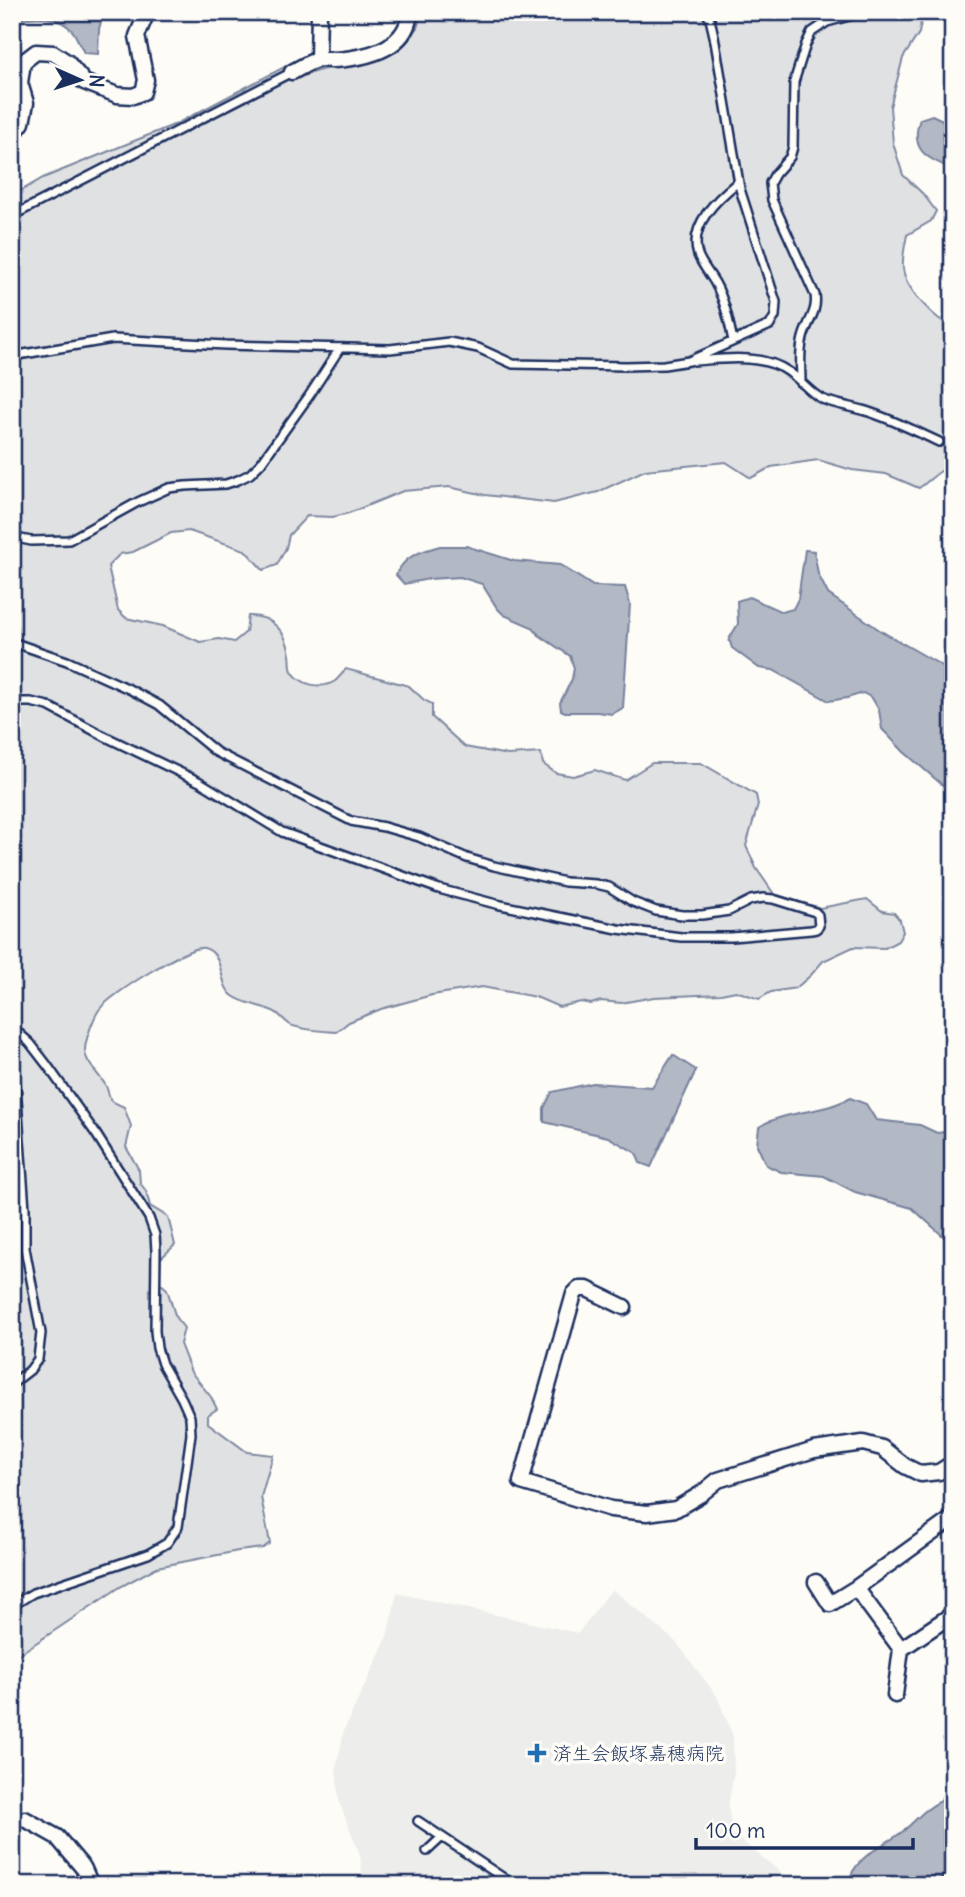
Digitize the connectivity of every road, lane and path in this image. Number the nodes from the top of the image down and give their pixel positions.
1 (147, 12) edge
2 (319, 12) edge
3 (410, 12) edge
4 (706, 12) edge
5 (864, 12) edge
6 (318, 59) junction
7 (292, 72) joint
8 (12, 136) edge
9 (738, 182) junction
10 (12, 216) edge
11 (733, 341) junction
12 (340, 348) junction
13 (12, 356) edge
14 (689, 361) junction
15 (801, 383) junction
16 (939, 442) dead end
17 (12, 537) edge
18 (12, 642) edge
19 (13, 701) edge
20 (12, 721) edge
21 (12, 1027) edge
22 (12, 1076) edge
23 (624, 1307) dead end
24 (12, 1384) edge
25 (953, 1463) edge
26 (953, 1518) edge
27 (816, 1582) dead end
28 (856, 1588) junction
29 (12, 1606) edge
30 (953, 1614) edge
31 (901, 1649) junction
32 (895, 1695) dead end
33 (25, 1819) dead end
34 (418, 1821) dead end
35 (442, 1837) junction
36 (427, 1851) dead end
37 (91, 1885) edge
38 (514, 1885) edge

1 - 8 street
2 - 6 street
3 - 6 street
4 - 9 lane
5 - 15 lane
6 - 7 street
7 - 10 lane
9 - 11 lane
9 - 11 lane
11 - 14 lane
12 - 13 lane
12 - 14 lane
12 - 17 lane
14 - 15 lane
15 - 16 lane
18 - 19 lane
19 - 20 lane
21 - 29 lane
22 - 24 lane
23 - 25 street
26 - 28 street
27 - 28 street
28 - 31 street
30 - 31 street
31 - 32 street
33 - 37 street
34 - 35 lane
35 - 36 lane
35 - 38 lane

